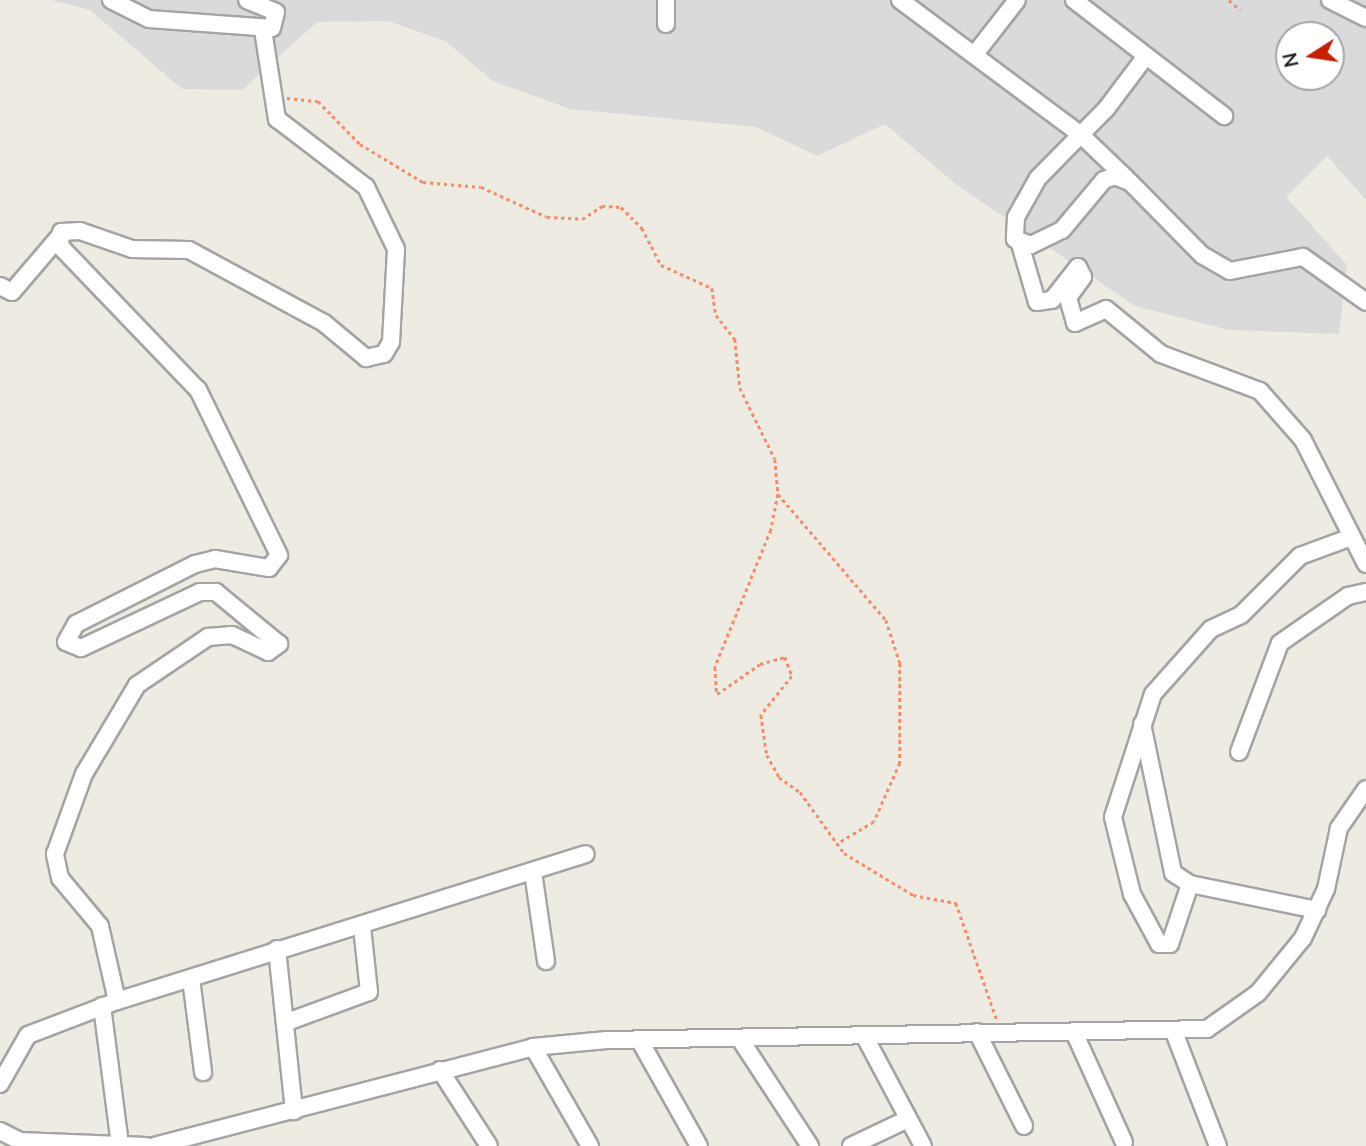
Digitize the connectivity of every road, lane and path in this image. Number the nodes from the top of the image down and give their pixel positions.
1 (111, 0) edge
2 (247, 0) edge
3 (666, 0) edge
4 (900, 0) edge
5 (1017, 0) edge
6 (1074, 0) edge
7 (1228, 0) edge
8 (1330, 0) edge
9 (1240, 10) dead end
10 (1366, 18) edge
11 (666, 24) dead end
12 (263, 30) junction
13 (975, 54) junction
14 (1146, 56) junction
15 (269, 84) junction
16 (1223, 116) dead end
17 (1080, 134) junction
18 (1130, 182) junction
19 (59, 237) junction
20 (1020, 244) junction
21 (0, 286) edge
22 (1366, 302) edge
23 (778, 494) junction
24 (1349, 538) junction
25 (1366, 564) edge
26 (1366, 592) edge
27 (1142, 720) junction
28 (1239, 752) dead end
29 (1366, 789) edge
30 (836, 846) junction
31 (585, 854) dead end
32 (533, 872) junction
33 (1191, 884) junction
34 (1317, 909) junction
35 (362, 926) junction
36 (277, 950) junction
37 (546, 961) dead end
38 (191, 979) junction
39 (109, 1004) junction
40 (286, 1022) junction
41 (1000, 1030) junction
42 (977, 1032) junction
43 (1074, 1032) junction
44 (1174, 1032) junction
45 (865, 1037) junction
46 (740, 1039) junction
47 (640, 1041) junction
48 (533, 1047) junction
49 (440, 1070) junction
50 (203, 1072) dead end
51 (0, 1084) edge
52 (294, 1111) junction
53 (908, 1119) junction
54 (1024, 1126) dead end
55 (0, 1131) edge
56 (1124, 1142) dead end
57 (120, 1144) junction
58 (146, 1146) edge
59 (154, 1146) edge
60 (489, 1146) edge
61 (590, 1146) edge
62 (699, 1146) edge
63 (810, 1146) edge
64 (851, 1146) edge
65 (923, 1146) edge
66 (1219, 1146) edge

1 - 12 street
2 - 12 street
3 - 11 street
4 - 13 street
5 - 13 street
6 - 14 street
7 - 9 path
8 - 10 street
12 - 15 street
13 - 17 street
14 - 16 street
14 - 17 street
15 - 19 street
15 - 23 path
17 - 18 street
17 - 20 street
18 - 20 street
18 - 22 street
19 - 21 street
19 - 39 street
20 - 24 street
23 - 30 path
23 - 30 path
24 - 25 street
24 - 27 street
26 - 28 street
27 - 33 street
27 - 33 street
29 - 34 street
30 - 41 path
31 - 32 street
32 - 35 street
32 - 37 street
33 - 34 street
34 - 44 street
35 - 36 street
35 - 40 street
36 - 38 street
36 - 40 street
38 - 39 street
38 - 50 street
39 - 51 street
39 - 57 street
40 - 52 street
41 - 42 street
41 - 43 street
42 - 45 street
42 - 54 street
43 - 44 street
43 - 56 street
44 - 66 street
45 - 46 street
45 - 53 street
46 - 47 street
46 - 63 street
47 - 48 street
47 - 62 street
48 - 49 street
48 - 61 street
49 - 52 street
49 - 60 street
52 - 59 street
53 - 64 street
53 - 65 street
55 - 57 street
57 - 58 street

